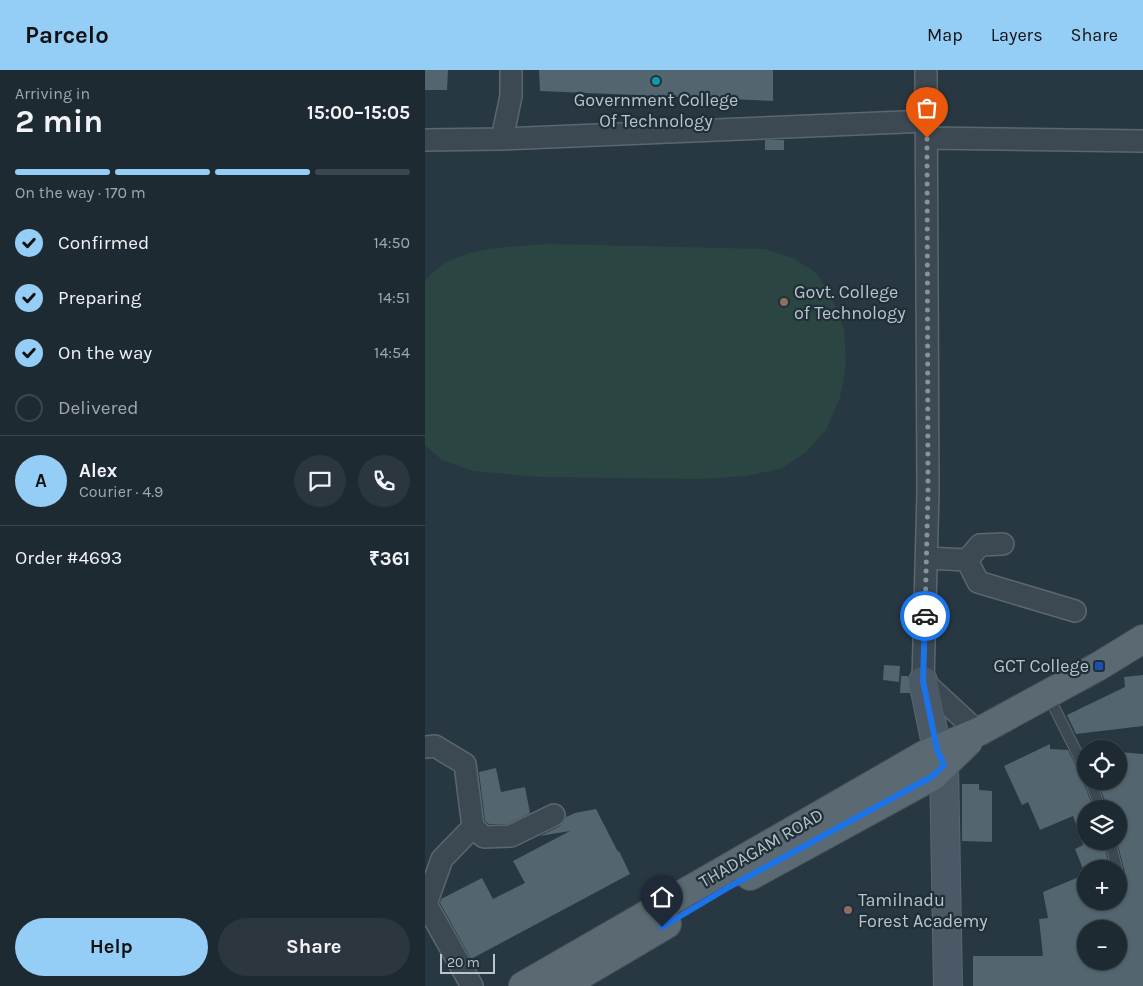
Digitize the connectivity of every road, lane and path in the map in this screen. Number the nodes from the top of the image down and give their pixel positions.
1 (511, 70) edge
2 (926, 70) edge
3 (927, 129) junction
4 (502, 139) junction
5 (425, 140) edge
6 (1143, 141) edge
7 (1003, 544) dead end
8 (927, 558) junction
9 (967, 560) junction
10 (1075, 611) dead end
11 (1143, 639) edge
12 (923, 681) junction
13 (1048, 694) junction
14 (978, 732) junction
15 (425, 748) edge
16 (1077, 754) edge
17 (940, 757) junction
18 (553, 815) dead end
19 (473, 827) junction
20 (472, 986) edge
21 (523, 986) edge
22 (562, 986) edge
23 (948, 986) edge

1 - 4 street
2 - 3 street
3 - 4 street
3 - 6 street
3 - 8 street
4 - 5 street
7 - 9 street
8 - 9 street
8 - 12 street
9 - 10 street
11 - 13 main road, THADAGAM ROAD
12 - 14 street
12 - 17 main road
13 - 14 main road, THADAGAM ROAD
13 - 16 lane
14 - 17 main road, THADAGAM ROAD
15 - 19 street
17 - 21 main road, THADAGAM ROAD
17 - 22 main road, THADAGAM ROAD
17 - 23 main road
18 - 19 street
19 - 20 street

